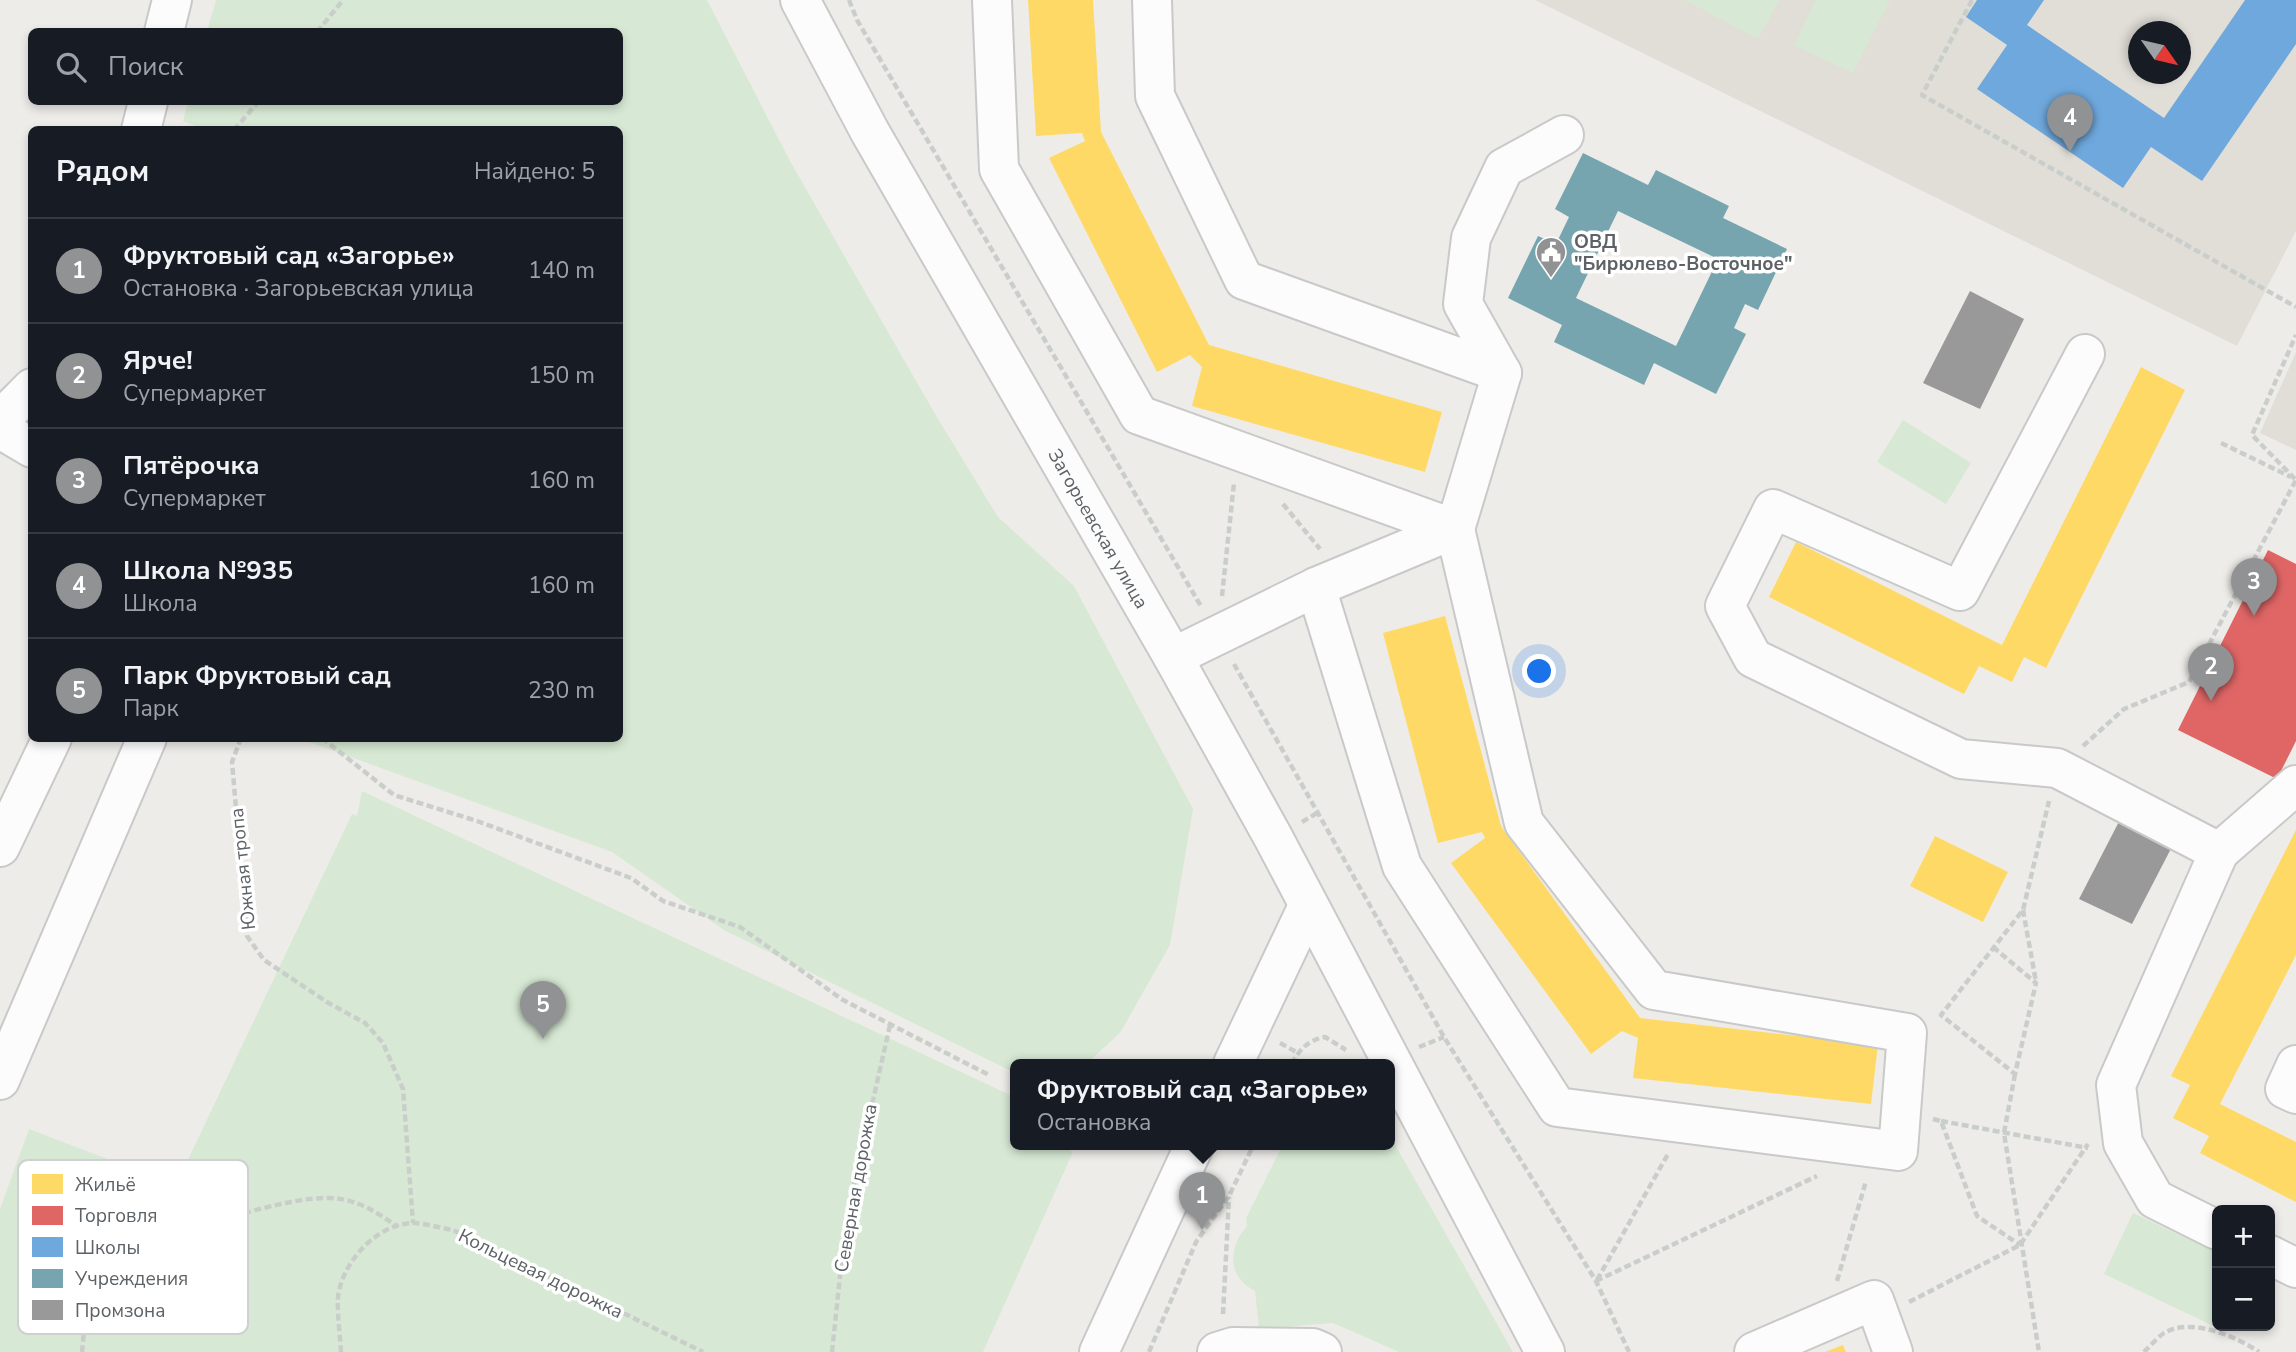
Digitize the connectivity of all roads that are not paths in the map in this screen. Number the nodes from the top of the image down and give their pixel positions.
1 (172, 0) edge
2 (800, 0) edge
3 (992, 0) edge
4 (1152, 0) edge
5 (165, 28) edge
6 (147, 105) edge
7 (142, 126) edge
8 (1564, 135) dead end
9 (2085, 354) dead end
10 (1502, 373) junction
11 (28, 392) edge
12 (0, 420) edge
13 (0, 429) edge
14 (28, 446) edge
15 (1455, 529) junction
16 (1329, 582) junction
17 (1173, 657) junction
18 (50, 742) edge
19 (145, 742) edge
20 (2296, 785) edge
21 (0, 847) edge
22 (2219, 852) junction
23 (1308, 906) junction
24 (1235, 1059) edge
25 (1389, 1059) edge
26 (2296, 1065) edge
27 (1395, 1070) edge
28 (0, 1080) edge
29 (2296, 1094) edge
30 (1192, 1150) edge
31 (2212, 1228) edge
32 (2275, 1258) edge
33 (2296, 1268) edge
34 (1099, 1352) edge
35 (1219, 1352) edge
36 (1322, 1352) edge
37 (1545, 1352) edge
38 (1754, 1352) edge
39 (1893, 1352) edge

1 - 5 street
2 - 17 street, Загорьевская улица
3 - 15 street
4 - 10 street
6 - 7 street
8 - 10 street
9 - 22 street
10 - 15 street
11 - 12 street
13 - 14 street
15 - 16 street
15 - 16 street
16 - 17 street
17 - 23 street, Загорьевская улица
18 - 21 street
19 - 28 street
20 - 22 street
22 - 31 street
23 - 24 street
23 - 25 street, Загорьевская улица
26 - 29 street
27 - 37 street, Загорьевская улица
30 - 34 street
32 - 33 street
35 - 36 street
38 - 39 street

